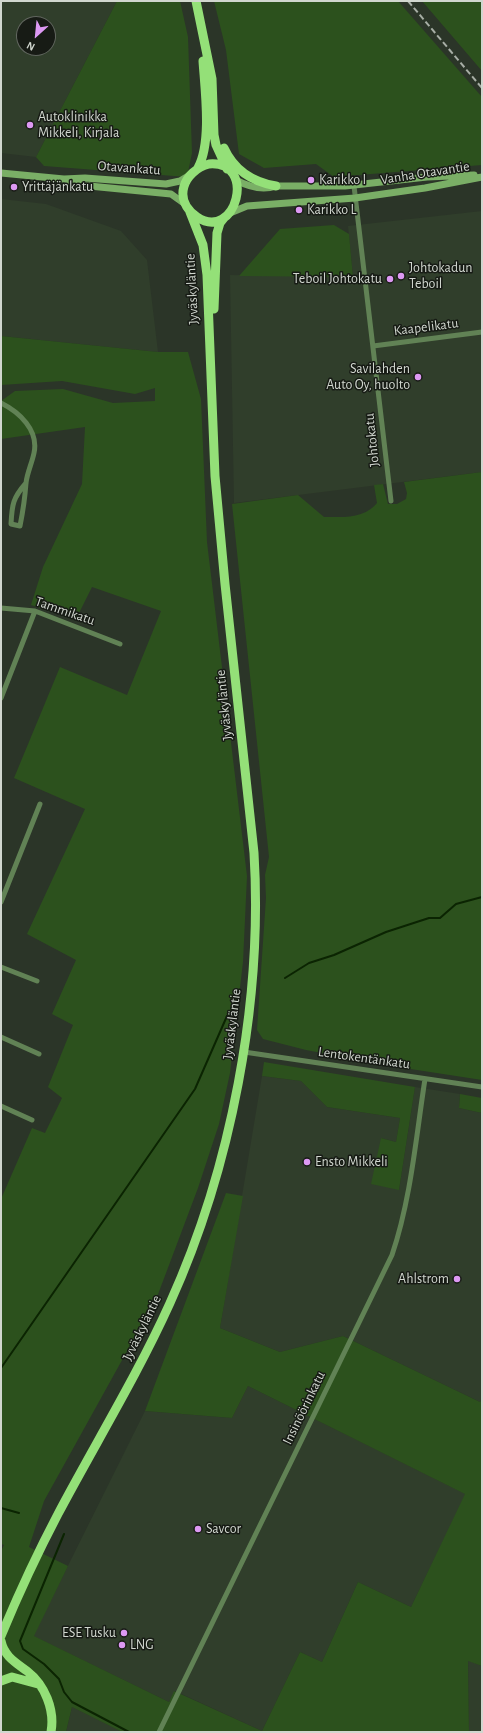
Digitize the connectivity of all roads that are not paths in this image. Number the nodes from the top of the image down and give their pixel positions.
1 (196, 1) edge
2 (202, 26) junction
3 (214, 124) junction
4 (198, 168) junction
5 (227, 168) junction
6 (1, 173) edge
7 (190, 175) junction
8 (482, 176) edge
9 (64, 179) junction
10 (236, 180) junction
11 (276, 186) junction
12 (354, 186) junction
13 (355, 198) junction
14 (188, 208) junction
15 (228, 215) junction
16 (482, 332) edge
17 (373, 346) junction
18 (211, 366) junction
19 (1, 403) edge
20 (26, 483) junction
21 (391, 501) dead end
22 (1, 608) edge
23 (35, 611) junction
24 (120, 644) dead end
25 (1, 698) edge
26 (40, 804) dead end
27 (2, 894) edge
28 (1, 902) edge
29 (1, 967) edge
30 (37, 982) dead end
31 (1, 1037) edge
32 (244, 1052) junction
33 (39, 1054) dead end
34 (425, 1079) junction
35 (482, 1087) edge
36 (1, 1106) edge
37 (32, 1120) dead end
38 (1, 1636) edge
39 (1, 1641) edge
40 (1, 1681) edge
41 (38, 1684) junction
42 (51, 1732) edge
43 (159, 1732) edge

1 - 2 highway
2 - 3 highway
2 - 4 highway
3 - 5 highway
3 - 11 highway
4 - 5 highway
4 - 7 highway
5 - 10 highway
6 - 9 main road, Otavankatu
7 - 9 main road, Otavankatu
7 - 14 highway
8 - 12 main road, Vanha Otavantie
8 - 13 main road, Vanha Otavantie
9 - 14 main road, Otavankatu
10 - 11 main road, Vanha Otavantie
10 - 15 highway
11 - 12 main road, Vanha Otavantie
12 - 13 street, Johtokatu
13 - 15 main road, Vanha Otavantie
13 - 17 street, Johtokatu
14 - 15 highway
14 - 18 highway, Jyväskyläntie
15 - 18 highway, Jyväskyläntie
16 - 17 street, Kaapelikatu
17 - 21 street, Johtokatu
18 - 32 highway, Jyväskyläntie
19 - 20 street
20 - 20 street
22 - 23 street, Tammikatu
23 - 24 street, Tammikatu
23 - 25 street
26 - 27 street
27 - 28 street
29 - 30 street
31 - 33 street
32 - 34 street, Lentokentänkatu
32 - 38 highway, Jyväskyläntie
34 - 35 street, Lentokentänkatu
34 - 43 street, Insinöörinkatu
36 - 37 street
39 - 41 highway
40 - 41 highway
41 - 42 highway

